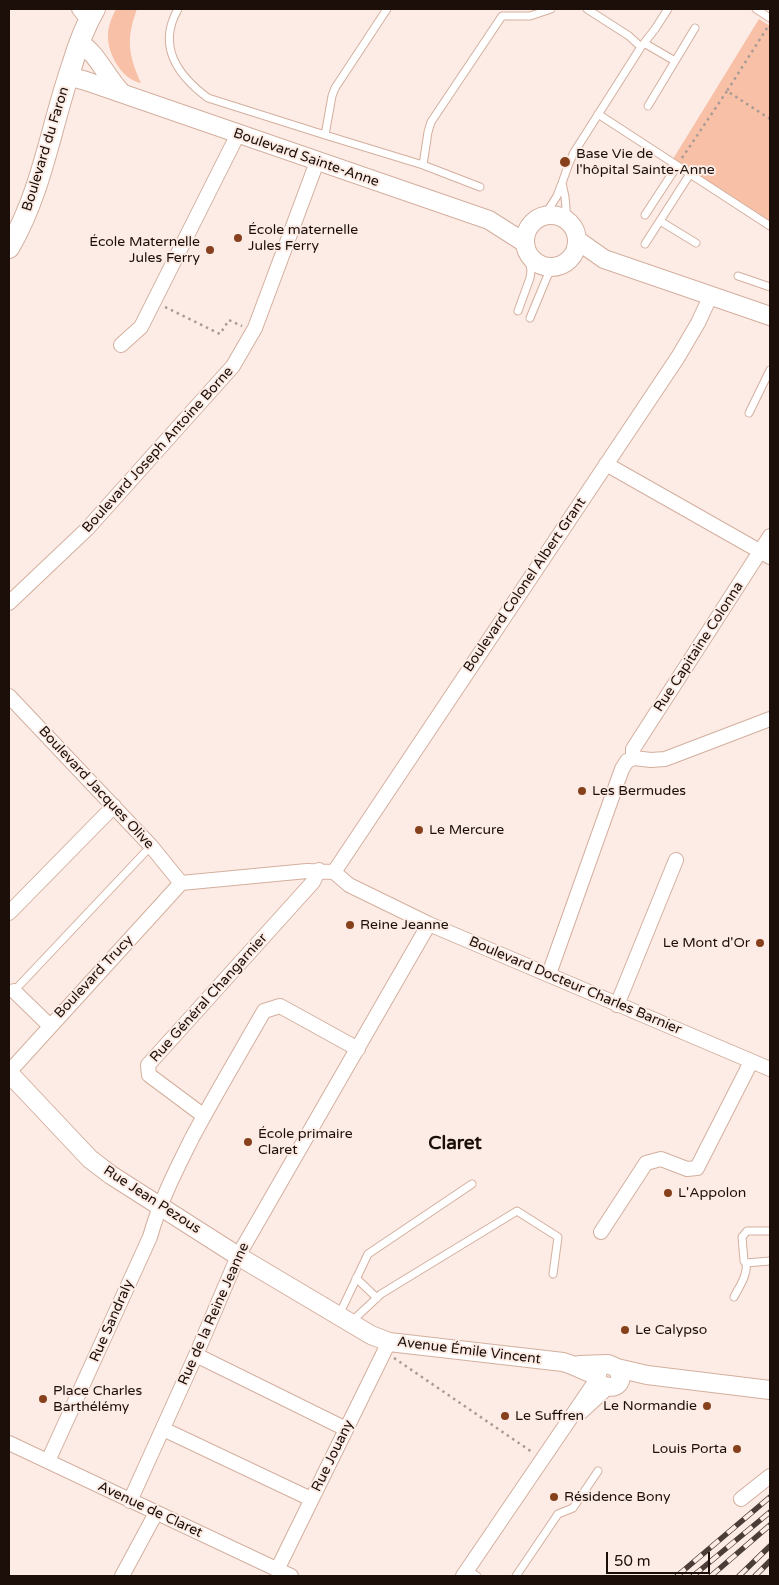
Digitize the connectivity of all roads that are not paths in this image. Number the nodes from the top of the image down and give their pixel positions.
1 (178, 9) edge
2 (387, 9) edge
3 (551, 9) edge
4 (587, 9) edge
5 (668, 9) edge
6 (756, 9) edge
7 (501, 12) edge
8 (87, 13) edge
9 (770, 18) edge
10 (695, 28) dead end
11 (79, 42) junction
12 (643, 45) junction
13 (675, 61) junction
14 (68, 76) junction
15 (124, 95) junction
16 (648, 106) dead end
17 (598, 114) junction
18 (238, 134) junction
19 (325, 135) junction
20 (317, 162) junction
21 (423, 165) junction
22 (677, 166) junction
23 (690, 174) junction
24 (562, 183) junction
25 (480, 187) dead end
26 (646, 215) dead end
27 (538, 219) junction
28 (489, 220) junction
29 (567, 220) junction
30 (660, 221) junction
31 (770, 226) edge
32 (14, 228) edge
33 (577, 240) junction
34 (645, 244) dead end
35 (696, 244) dead end
36 (9, 248) edge
37 (527, 249) junction
38 (604, 259) junction
39 (560, 264) junction
40 (738, 276) dead end
41 (770, 287) edge
42 (711, 295) junction
43 (518, 311) dead end
44 (770, 316) edge
45 (530, 318) dead end
46 (121, 345) dead end
47 (770, 370) edge
48 (749, 413) dead end
49 (606, 464) junction
50 (770, 536) edge
51 (766, 554) edge
52 (9, 603) edge
53 (12, 706) edge
54 (770, 719) edge
55 (634, 758) junction
56 (114, 806) junction
57 (151, 846) junction
58 (676, 860) dead end
59 (319, 870) junction
60 (334, 872) junction
61 (181, 883) junction
62 (9, 913) edge
63 (430, 924) junction
64 (549, 974) junction
65 (14, 991) joint
66 (617, 1005) junction
67 (49, 1025) junction
68 (358, 1049) junction
69 (751, 1062) junction
70 (770, 1069) edge
71 (9, 1072) edge
72 (204, 1116) junction
73 (472, 1184) dead end
74 (159, 1206) junction
75 (770, 1231) edge
76 (601, 1232) dead end
77 (238, 1256) junction
78 (770, 1261) edge
79 (746, 1263) junction
80 (553, 1274) dead end
81 (356, 1278) junction
82 (734, 1297) dead end
83 (377, 1298) junction
84 (345, 1319) junction
85 (387, 1347) junction
86 (196, 1355) junction
87 (607, 1377) junction
88 (770, 1390) edge
89 (163, 1429) junction
90 (346, 1429) junction
91 (9, 1443) edge
92 (48, 1461) junction
93 (598, 1471) dead end
94 (770, 1476) edge
95 (742, 1498) dead end
96 (312, 1499) junction
97 (130, 1501) junction
98 (156, 1513) junction
99 (285, 1574) edge
100 (469, 1574) edge
101 (122, 1576) edge
102 (516, 1576) edge

1 - 19 lane
2 - 19 lane
3 - 7 lane
4 - 12 lane
5 - 12 lane
6 - 9 lane
7 - 21 lane
8 - 11 main road, Boulevard du Faron
10 - 13 lane
11 - 14 main road, Boulevard du Faron
11 - 15 street
12 - 13 lane
12 - 17 lane
13 - 16 lane
14 - 15 street, Boulevard Sainte-Anne
14 - 32 main road, Boulevard du Faron
15 - 18 street, Boulevard Sainte-Anne
17 - 22 lane
17 - 24 lane
18 - 20 street, Boulevard Sainte-Anne
18 - 46 street
19 - 21 lane
20 - 28 street, Boulevard Sainte-Anne
20 - 52 street, Boulevard Joseph Antoine Borne
21 - 25 lane
22 - 23 lane
22 - 26 lane
23 - 30 lane
23 - 31 lane
24 - 27 lane
24 - 29 lane
27 - 28 street, Boulevard Sainte-Anne
27 - 29 street, Boulevard Sainte-Anne
27 - 37 street
28 - 37 street, Boulevard Sainte-Anne
29 - 33 street, Boulevard Sainte-Anne
30 - 34 lane
30 - 35 lane
32 - 36 main road, Boulevard du Faron
33 - 38 street, Boulevard Sainte-Anne
33 - 39 street
37 - 39 street, Boulevard Sainte-Anne
37 - 43 lane
38 - 39 street, Boulevard Sainte-Anne
38 - 42 street, Boulevard Sainte-Anne
39 - 45 lane
40 - 41 lane
42 - 44 street, Boulevard Sainte-Anne
42 - 49 street, Boulevard Colonel Albert Grant
47 - 48 lane
49 - 51 street
49 - 60 street, Boulevard Colonel Albert Grant
50 - 51 street, Rue Capitaine Colonna
51 - 55 street, Rue Capitaine Colonna
53 - 56 street, Boulevard Jacques Olive
54 - 55 street
55 - 64 street, Rue Capitaine Colonna
56 - 57 street, Boulevard Jacques Olive
56 - 62 street
57 - 61 street, Boulevard Jacques Olive
57 - 65 lane
58 - 66 street
59 - 60 street
59 - 61 street
59 - 72 street, Rue Général Changarnier
60 - 63 street, Boulevard Docteur Charles Barnier
61 - 67 street, Boulevard Trucy
63 - 64 street, Boulevard Docteur Charles Barnier
63 - 68 street, Rue de la Reine Jeanne
64 - 66 street, Boulevard Docteur Charles Barnier
65 - 67 street
66 - 69 street, Boulevard Docteur Charles Barnier
67 - 71 street, Boulevard Trucy
68 - 72 street, Rue Sandraly
68 - 77 street, Rue de la Reine Jeanne
69 - 70 street, Boulevard Docteur Charles Barnier
69 - 76 street
71 - 74 street, Rue Jean Pezous
72 - 74 street, Rue Sandraly
73 - 81 lane
74 - 77 street, Rue Jean Pezous
74 - 92 street, Rue Sandraly
75 - 79 lane
77 - 84 street, Avenue Émile Vincent
77 - 86 street, Rue de la Reine Jeanne
78 - 79 lane
79 - 82 lane
80 - 83 lane
81 - 83 lane
81 - 84 lane
83 - 84 lane
84 - 85 street, Avenue Émile Vincent
85 - 87 street, Avenue Émile Vincent
85 - 90 street, Rue Jouany
86 - 89 street, Rue de la Reine Jeanne
86 - 90 street
87 - 88 street, Avenue Émile Vincent
87 - 100 street
89 - 96 street
89 - 97 street, Rue de la Reine Jeanne
90 - 96 street, Rue Jouany
91 - 92 street, Avenue de Claret
92 - 97 street, Avenue de Claret
93 - 102 lane
94 - 95 street
96 - 99 street, Rue Jouany
97 - 98 street, Avenue de Claret
98 - 99 street, Avenue de Claret
98 - 101 street

